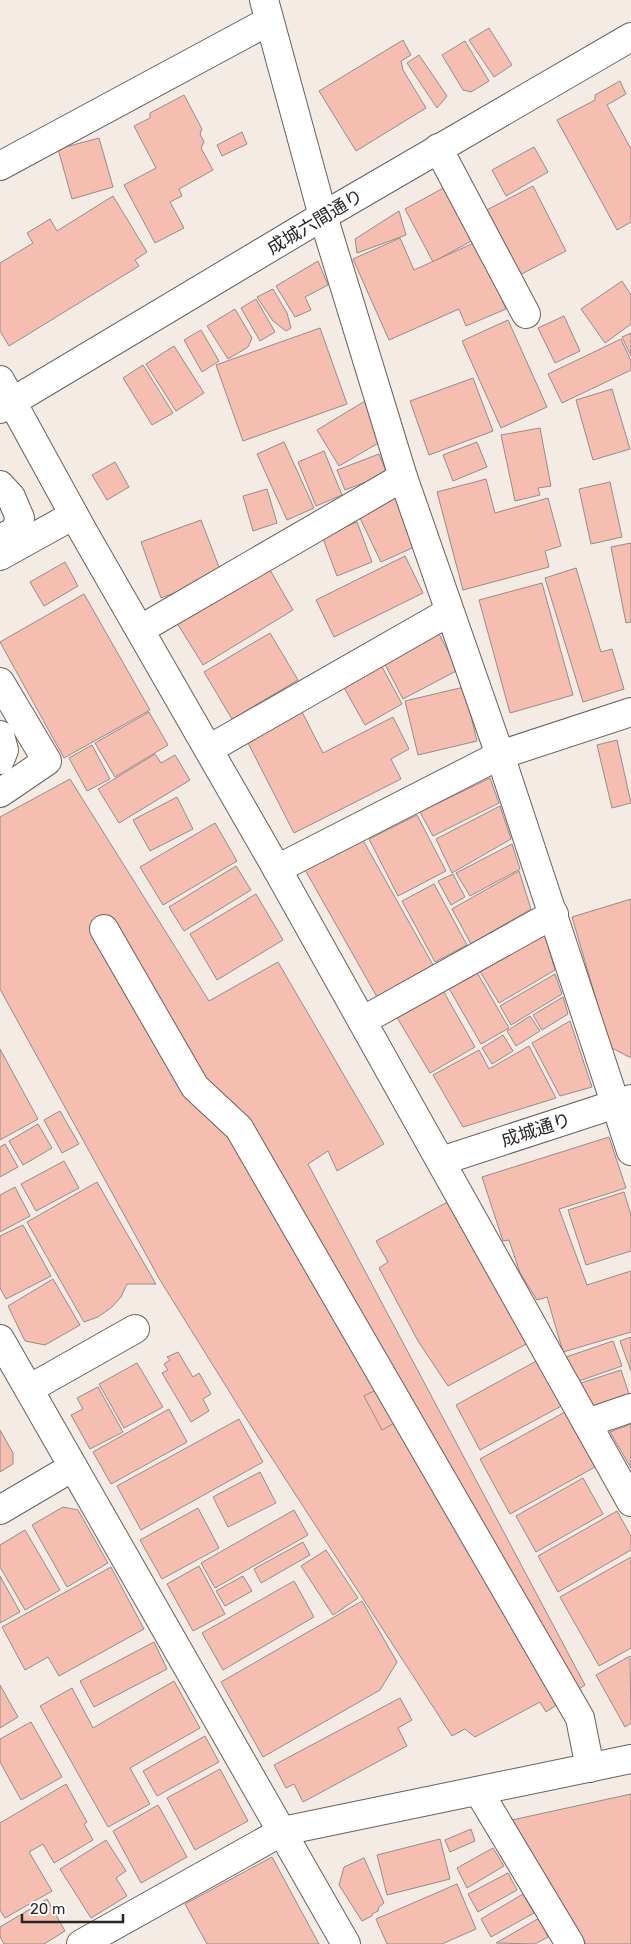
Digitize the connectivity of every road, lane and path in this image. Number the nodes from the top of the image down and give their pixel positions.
1 (266, 10) edge
2 (629, 44) edge
3 (438, 148) junction
4 (0, 166) edge
5 (323, 216) junction
6 (526, 314) dead end
7 (4, 397) edge
8 (403, 477) junction
9 (0, 485) edge
10 (74, 514) junction
11 (0, 539) edge
12 (0, 556) edge
13 (449, 612) junction
14 (141, 629) junction
15 (0, 682) edge
16 (631, 712) edge
17 (0, 735) edge
18 (209, 749) junction
19 (500, 755) junction
20 (0, 760) edge
21 (0, 793) edge
22 (277, 869) junction
23 (554, 914) junction
24 (104, 929) dead end
25 (362, 1021) junction
26 (623, 1101) edge
27 (631, 1151) edge
28 (441, 1161) junction
29 (135, 1328) dead end
30 (0, 1339) edge
31 (29, 1388) junction
32 (631, 1408) edge
33 (587, 1423) junction
34 (73, 1467) junction
35 (631, 1502) edge
36 (0, 1510) edge
37 (631, 1759) edge
38 (590, 1768) junction
39 (479, 1792) junction
40 (283, 1831) junction
41 (81, 1944) edge
42 (346, 1944) edge
43 (570, 1944) edge

1 - 4 street
1 - 5 street
2 - 3 street, 成城六間通り
3 - 5 street, 成城六間通り
3 - 6 street
5 - 7 street, 成城六間通り
5 - 8 street
7 - 10 street
8 - 13 street
8 - 14 street
9 - 11 street
10 - 12 street
10 - 14 street
13 - 18 street
13 - 19 street
14 - 18 street
15 - 21 street
16 - 19 street
17 - 20 street
18 - 22 street
19 - 22 street
19 - 23 street
22 - 25 street
23 - 25 street
23 - 26 street
24 - 38 street
25 - 28 street
26 - 27 street
26 - 28 street, 成城通り
28 - 33 street
29 - 31 street
30 - 31 street
31 - 34 street
32 - 33 street
33 - 35 street
34 - 36 street
34 - 40 street
37 - 38 street
38 - 39 street
39 - 40 street
39 - 43 street
40 - 41 street
40 - 42 street

